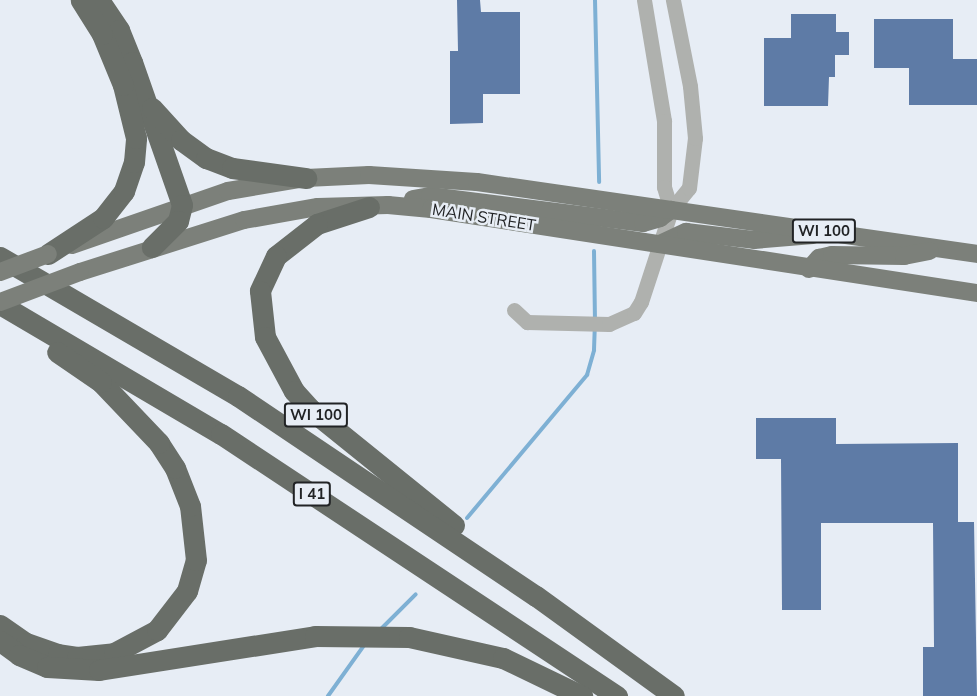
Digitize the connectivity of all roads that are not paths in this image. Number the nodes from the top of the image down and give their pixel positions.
1 (81, 0) edge
2 (99, 0) edge
3 (644, 0) edge
4 (673, 0) edge
5 (145, 102) junction
6 (306, 178) junction
7 (182, 205) junction
8 (378, 206) junction
9 (670, 210) junction
10 (832, 232) junction
11 (660, 244) junction
12 (152, 247) junction
13 (944, 248) junction
14 (48, 254) junction
15 (977, 254) edge
16 (0, 257) edge
17 (809, 269) junction
18 (0, 272) edge
19 (977, 293) edge
20 (0, 303) edge
21 (514, 310) dead end
22 (0, 311) edge
23 (536, 596) junction
24 (0, 625) edge
25 (0, 641) edge
26 (582, 696) edge
27 (617, 696) edge
28 (674, 696) edge

1 - 14 highway
2 - 5 highway
3 - 9 street
4 - 9 street
5 - 6 highway
5 - 7 highway
6 - 7 main road, MAIN STREET / WI 100
6 - 9 main road, MAIN STREET / WI 100
7 - 12 highway
7 - 14 main road, MAIN STREET / WI 100
8 - 9 main road
8 - 11 main road, MAIN STREET / WI 100
8 - 12 main road, MAIN STREET / WI 100
8 - 23 highway, WI 100
9 - 10 main road, MAIN STREET / WI 100
9 - 11 street
10 - 11 main road
10 - 13 main road, MAIN STREET / WI 100
11 - 17 main road, MAIN STREET / WI 100
11 - 21 street
12 - 20 main road, MAIN STREET / WI 100, bridge
13 - 15 main road, MAIN STREET / WI 100
13 - 17 main road
14 - 18 main road, MAIN STREET / WI 100, bridge
16 - 23 highway, I 41
17 - 19 main road, MAIN STREET / WI 100
20 - 27 highway, I 41
22 - 24 highway
23 - 28 highway, I 41
25 - 26 highway

